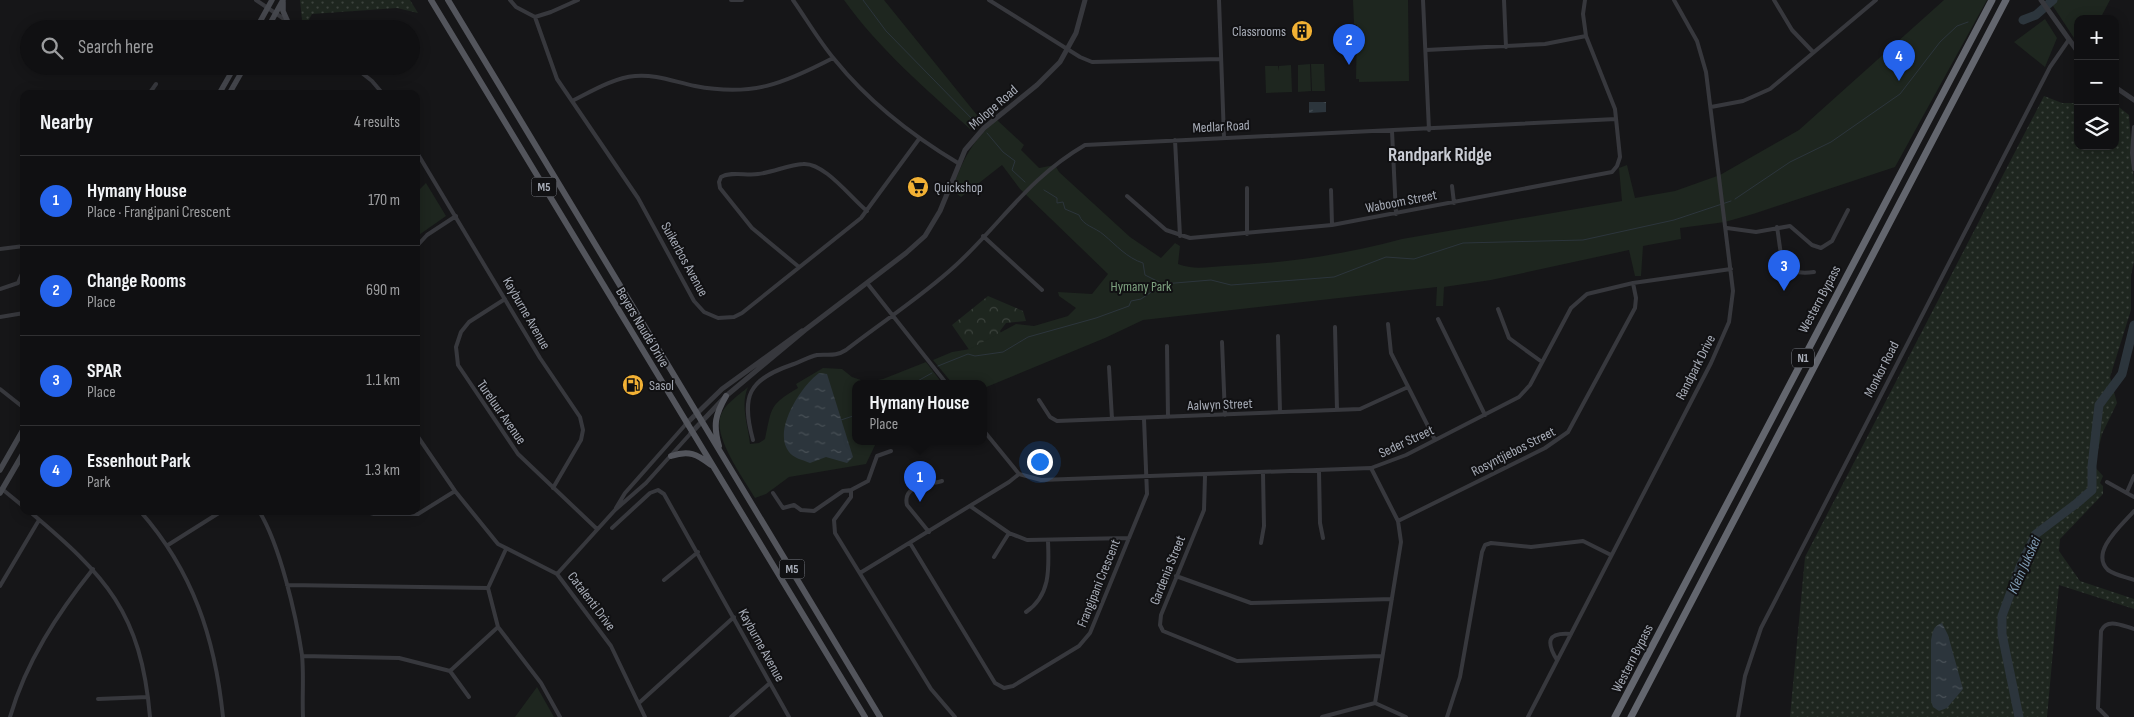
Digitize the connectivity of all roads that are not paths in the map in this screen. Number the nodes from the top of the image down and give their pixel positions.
1 (256, 0) edge
2 (272, 0) edge
3 (283, 0) edge
4 (431, 0) edge
5 (448, 0) edge
6 (510, 0) edge
7 (578, 0) edge
8 (731, 0) edge
9 (742, 0) edge
10 (793, 0) edge
11 (988, 0) edge
12 (1085, 0) edge
13 (1219, 0) edge
14 (1423, 0) edge
15 (1504, 0) edge
16 (1584, 0) edge
17 (1674, 0) edge
18 (1774, 0) edge
19 (1876, 0) edge
20 (1992, 0) edge
21 (2006, 0) edge
22 (2041, 0) edge
23 (268, 8) junction
24 (276, 13) junction
25 (535, 16) junction
26 (261, 20) edge
27 (272, 20) edge
28 (287, 20) joint
29 (1586, 36) junction
30 (2068, 41) junction
31 (1506, 47) junction
32 (2074, 48) edge
33 (1069, 49) junction
34 (1426, 50) junction
35 (1813, 52) junction
36 (833, 58) junction
37 (1221, 59) junction
38 (230, 75) edge
39 (240, 75) edge
40 (366, 75) edge
41 (156, 84) dead end
42 (152, 90) edge
43 (221, 90) edge
44 (231, 90) edge
45 (379, 90) edge
46 (2119, 90) edge
47 (2134, 100) edge
48 (572, 101) junction
49 (1711, 108) junction
50 (1616, 119) junction
51 (2134, 127) edge
52 (1429, 130) junction
53 (1392, 131) junction
54 (1224, 137) junction
55 (919, 139) junction
56 (1175, 140) junction
57 (2133, 153) edge
58 (420, 157) edge
59 (958, 163) junction
60 (2134, 169) edge
61 (1452, 186) dead end
62 (1247, 188) dead end
63 (1331, 190) dead end
64 (1127, 196) dead end
65 (1454, 202) junction
66 (1848, 210) dead end
67 (867, 211) junction
68 (1396, 214) junction
69 (456, 216) junction
70 (1332, 225) junction
71 (1777, 227) junction
72 (1727, 228) junction
73 (1247, 234) junction
74 (984, 236) junction
75 (1180, 236) junction
76 (420, 243) edge
77 (20, 246) edge
78 (0, 249) edge
79 (799, 267) junction
80 (1731, 269) junction
81 (1814, 272) dead end
82 (20, 278) edge
83 (867, 282) junction
84 (1633, 283) junction
85 (0, 289) edge
86 (1042, 290) dead end
87 (505, 299) junction
88 (1498, 309) dead end
89 (20, 314) edge
90 (893, 314) junction
91 (0, 317) edge
92 (1438, 319) dead end
93 (1388, 324) dead end
94 (1335, 328) dead end
95 (805, 330) junction
96 (1278, 336) dead end
97 (1222, 342) dead end
98 (1167, 346) dead end
99 (1542, 362) junction
100 (1110, 367) dead end
101 (944, 380) edge
102 (1408, 387) junction
103 (0, 389) edge
104 (726, 396) junction
105 (1039, 400) dead end
106 (20, 405) edge
107 (1337, 410) junction
108 (1280, 412) junction
109 (695, 413) junction
110 (1225, 415) junction
111 (1485, 415) junction
112 (1168, 417) junction
113 (1112, 419) junction
114 (1144, 419) junction
115 (701, 422) junction
116 (686, 424) junction
117 (691, 433) junction
118 (20, 435) edge
119 (987, 435) edge
120 (420, 440) edge
121 (753, 440) dead end
122 (1435, 440) junction
123 (891, 451) dead end
124 (721, 454) junction
125 (671, 456) junction
126 (20, 459) edge
127 (1371, 468) junction
128 (0, 470) edge
129 (718, 471) junction
130 (1319, 471) junction
131 (1262, 473) junction
132 (1019, 474) junction
133 (1205, 476) junction
134 (2134, 476) edge
135 (1148, 477) junction
136 (942, 481) dead end
137 (2107, 482) dead end
138 (554, 488) junction
139 (1, 490) edge
140 (851, 490) junction
141 (455, 491) junction
142 (2126, 492) junction
143 (773, 493) dead end
144 (2134, 497) edge
145 (20, 504) edge
146 (970, 506) junction
147 (615, 510) junction
148 (2134, 511) edge
149 (420, 513) edge
150 (33, 515) edge
151 (143, 515) edge
152 (216, 515) edge
153 (261, 515) edge
154 (39, 520) junction
155 (1398, 522) junction
156 (612, 528) dead end
157 (597, 529) junction
158 (929, 532) junction
159 (1009, 533) junction
160 (1129, 538) junction
161 (1323, 538) dead end
162 (1048, 541) junction
163 (910, 543) junction
164 (1261, 543) dead end
165 (168, 545) junction
166 (506, 549) junction
167 (698, 552) junction
168 (1611, 555) junction
169 (994, 557) dead end
170 (93, 569) junction
171 (860, 573) junction
172 (557, 574) junction
173 (1176, 576) junction
174 (664, 580) dead end
175 (2134, 580) edge
176 (287, 585) junction
177 (0, 586) edge
178 (488, 588) junction
179 (1392, 599) junction
180 (1026, 612) dead end
181 (734, 618) junction
182 (498, 627) junction
183 (2134, 629) edge
184 (1571, 634) junction
185 (302, 656) junction
186 (1381, 656) junction
187 (1558, 660) junction
188 (450, 670) junction
189 (770, 683) junction
190 (148, 697) junction
191 (469, 697) dead end
192 (98, 699) dead end
193 (640, 702) junction
194 (1375, 703) junction
195 (10, 717) edge
196 (150, 717) edge
197 (223, 717) edge
198 (303, 717) edge
199 (560, 717) edge
200 (646, 717) edge
201 (731, 717) edge
202 (789, 717) edge
203 (865, 717) edge
204 (880, 717) edge
205 (955, 717) edge
206 (1322, 717) edge
207 (1406, 717) edge
208 (1447, 717) edge
209 (1528, 717) edge
210 (1615, 717) edge
211 (1631, 717) edge
212 (1738, 717) edge
213 (2107, 717) edge

1 - 23 street
2 - 23 main road
3 - 24 main road
3 - 28 main road
4 - 116 main road, Beyers Naudé Drive / M5
5 - 109 main road, Beyers Naudé Drive / M5
6 - 25 street
7 - 25 street
8 - 9 street
10 - 36 street
11 - 33 street
12 - 33 street, Molope Road
13 - 37 street
14 - 34 street
15 - 31 street
16 - 29 street
17 - 49 street, Randpark Drive
18 - 35 street
19 - 35 street
20 - 210 highway, Western Bypass / N1
21 - 211 highway, Western Bypass / N1
22 - 30 street
23 - 24 street
23 - 26 main road
24 - 27 main road
24 - 28 street
25 - 48 street, Suikerbos Avenue
29 - 31 street
29 - 50 street
30 - 32 street
30 - 212 street, Monkor Road
31 - 34 street
33 - 37 street
33 - 59 street, Molope Road
34 - 52 street
35 - 49 street
36 - 48 street
36 - 55 street
37 - 54 street
38 - 43 main road
39 - 44 main road
40 - 45 street
41 - 42 street
46 - 47 street
48 - 79 street, Suikerbos Avenue
49 - 72 street, Randpark Drive
50 - 52 street, Medlar Road
50 - 65 street, Waboom Street
51 - 57 street
52 - 53 street, Medlar Road
53 - 54 street, Medlar Road
53 - 68 street
54 - 56 street, Medlar Road
55 - 59 street
55 - 67 street, Suikerbos Avenue
56 - 74 street, Medlar Road
56 - 75 street
57 - 60 street
58 - 69 street, Kayburne Avenue
59 - 83 street, Molope Road
61 - 65 street
62 - 73 street
63 - 70 street
64 - 75 street
65 - 68 street, Waboom Street
66 - 71 street
67 - 79 street, Suikerbos Avenue
67 - 79 street
68 - 70 street, Waboom Street
69 - 76 street
69 - 87 street, Kayburne Avenue
70 - 73 street, Waboom Street
71 - 72 street
71 - 81 street
72 - 80 street, Randpark Drive
73 - 75 street, Waboom Street
74 - 86 street
74 - 90 street, Medlar Road
77 - 78 street
80 - 84 street, Seder Street
80 - 168 street, Randpark Drive
82 - 85 street
83 - 90 street
83 - 95 street, Molope Road
84 - 99 street, Seder Street
84 - 155 street, Rosyntjiebos Street
87 - 138 street, Kayburne Avenue
87 - 138 street, Tureluur Avenue
88 - 99 street
89 - 91 street
90 - 101 street
90 - 121 street, Medlar Road
92 - 111 street
93 - 102 street
94 - 107 street
95 - 104 street, Molope Road
95 - 109 street, Molope Road
96 - 108 street
97 - 110 street
98 - 112 street
99 - 111 street, Seder Street
100 - 113 street
102 - 107 street, Aalwyn Street
102 - 122 street
103 - 106 street
104 - 115 street, Molope Road
104 - 124 main road
105 - 113 street, Aalwyn Street
107 - 108 street, Aalwyn Street
108 - 110 street, Aalwyn Street
109 - 115 main road, Beyers Naudé Drive / M5
109 - 116 street, Molope Road
110 - 112 street, Aalwyn Street
111 - 122 street, Seder Street
112 - 114 street, Aalwyn Street
113 - 114 street, Aalwyn Street
114 - 135 street, Frangipani Crescent
115 - 117 street, Molope Road
115 - 124 main road, Beyers Naudé Drive / M5
116 - 117 main road, Beyers Naudé Drive / M5
116 - 147 street
117 - 125 street
117 - 129 main road, Beyers Naudé Drive / M5
118 - 128 main road
119 - 132 street
120 - 141 street, Catalenti Drive
122 - 127 street, Seder Street
123 - 140 street
124 - 204 main road, Beyers Naudé Drive / M5
125 - 129 main road
125 - 147 street
126 - 139 main road
127 - 130 street, Seder Street
127 - 155 street
129 - 203 main road, Beyers Naudé Drive / M5
130 - 131 street, Seder Street
130 - 161 street
131 - 133 street, Seder Street
131 - 164 street
132 - 135 street, Seder Street
132 - 146 street
133 - 135 street, Seder Street
133 - 173 street, Gardenia Street
134 - 142 street
135 - 160 street, Frangipani Crescent
136 - 158 street
137 - 142 street
138 - 157 street, Tureluur Avenue
139 - 145 street
140 - 143 street
140 - 171 street
141 - 149 street
141 - 166 street, Catalenti Drive
142 - 144 street
146 - 158 street
146 - 159 street
147 - 157 street
148 - 175 street
150 - 154 street
151 - 165 street
152 - 165 street
153 - 176 street
154 - 170 street
154 - 177 street
155 - 179 street
156 - 167 street, Kayburne Avenue
157 - 172 street
158 - 163 street
159 - 162 street
159 - 169 street
160 - 162 street
160 - 163 street, Frangipani Crescent
162 - 180 street
163 - 171 street
165 - 197 street
166 - 172 street, Catalenti Drive
166 - 178 street
167 - 174 street
167 - 181 street, Kayburne Avenue
168 - 184 street, Randpark Drive
168 - 208 street
170 - 190 street
170 - 195 street
171 - 205 street
172 - 193 street, Catalenti Drive
173 - 179 street
173 - 186 street, Gardenia Street
176 - 178 street
176 - 185 street
178 - 182 street
179 - 186 street
181 - 189 street, Kayburne Avenue
181 - 193 street
182 - 188 street
182 - 199 street
183 - 213 street
184 - 187 street, Randpark Drive
184 - 187 street
185 - 188 street
185 - 198 street
186 - 194 street
187 - 209 street, Randpark Drive
188 - 191 street
189 - 201 street
189 - 202 street, Kayburne Avenue
190 - 192 street
190 - 196 street
193 - 200 street, Catalenti Drive
194 - 206 street
194 - 207 street

